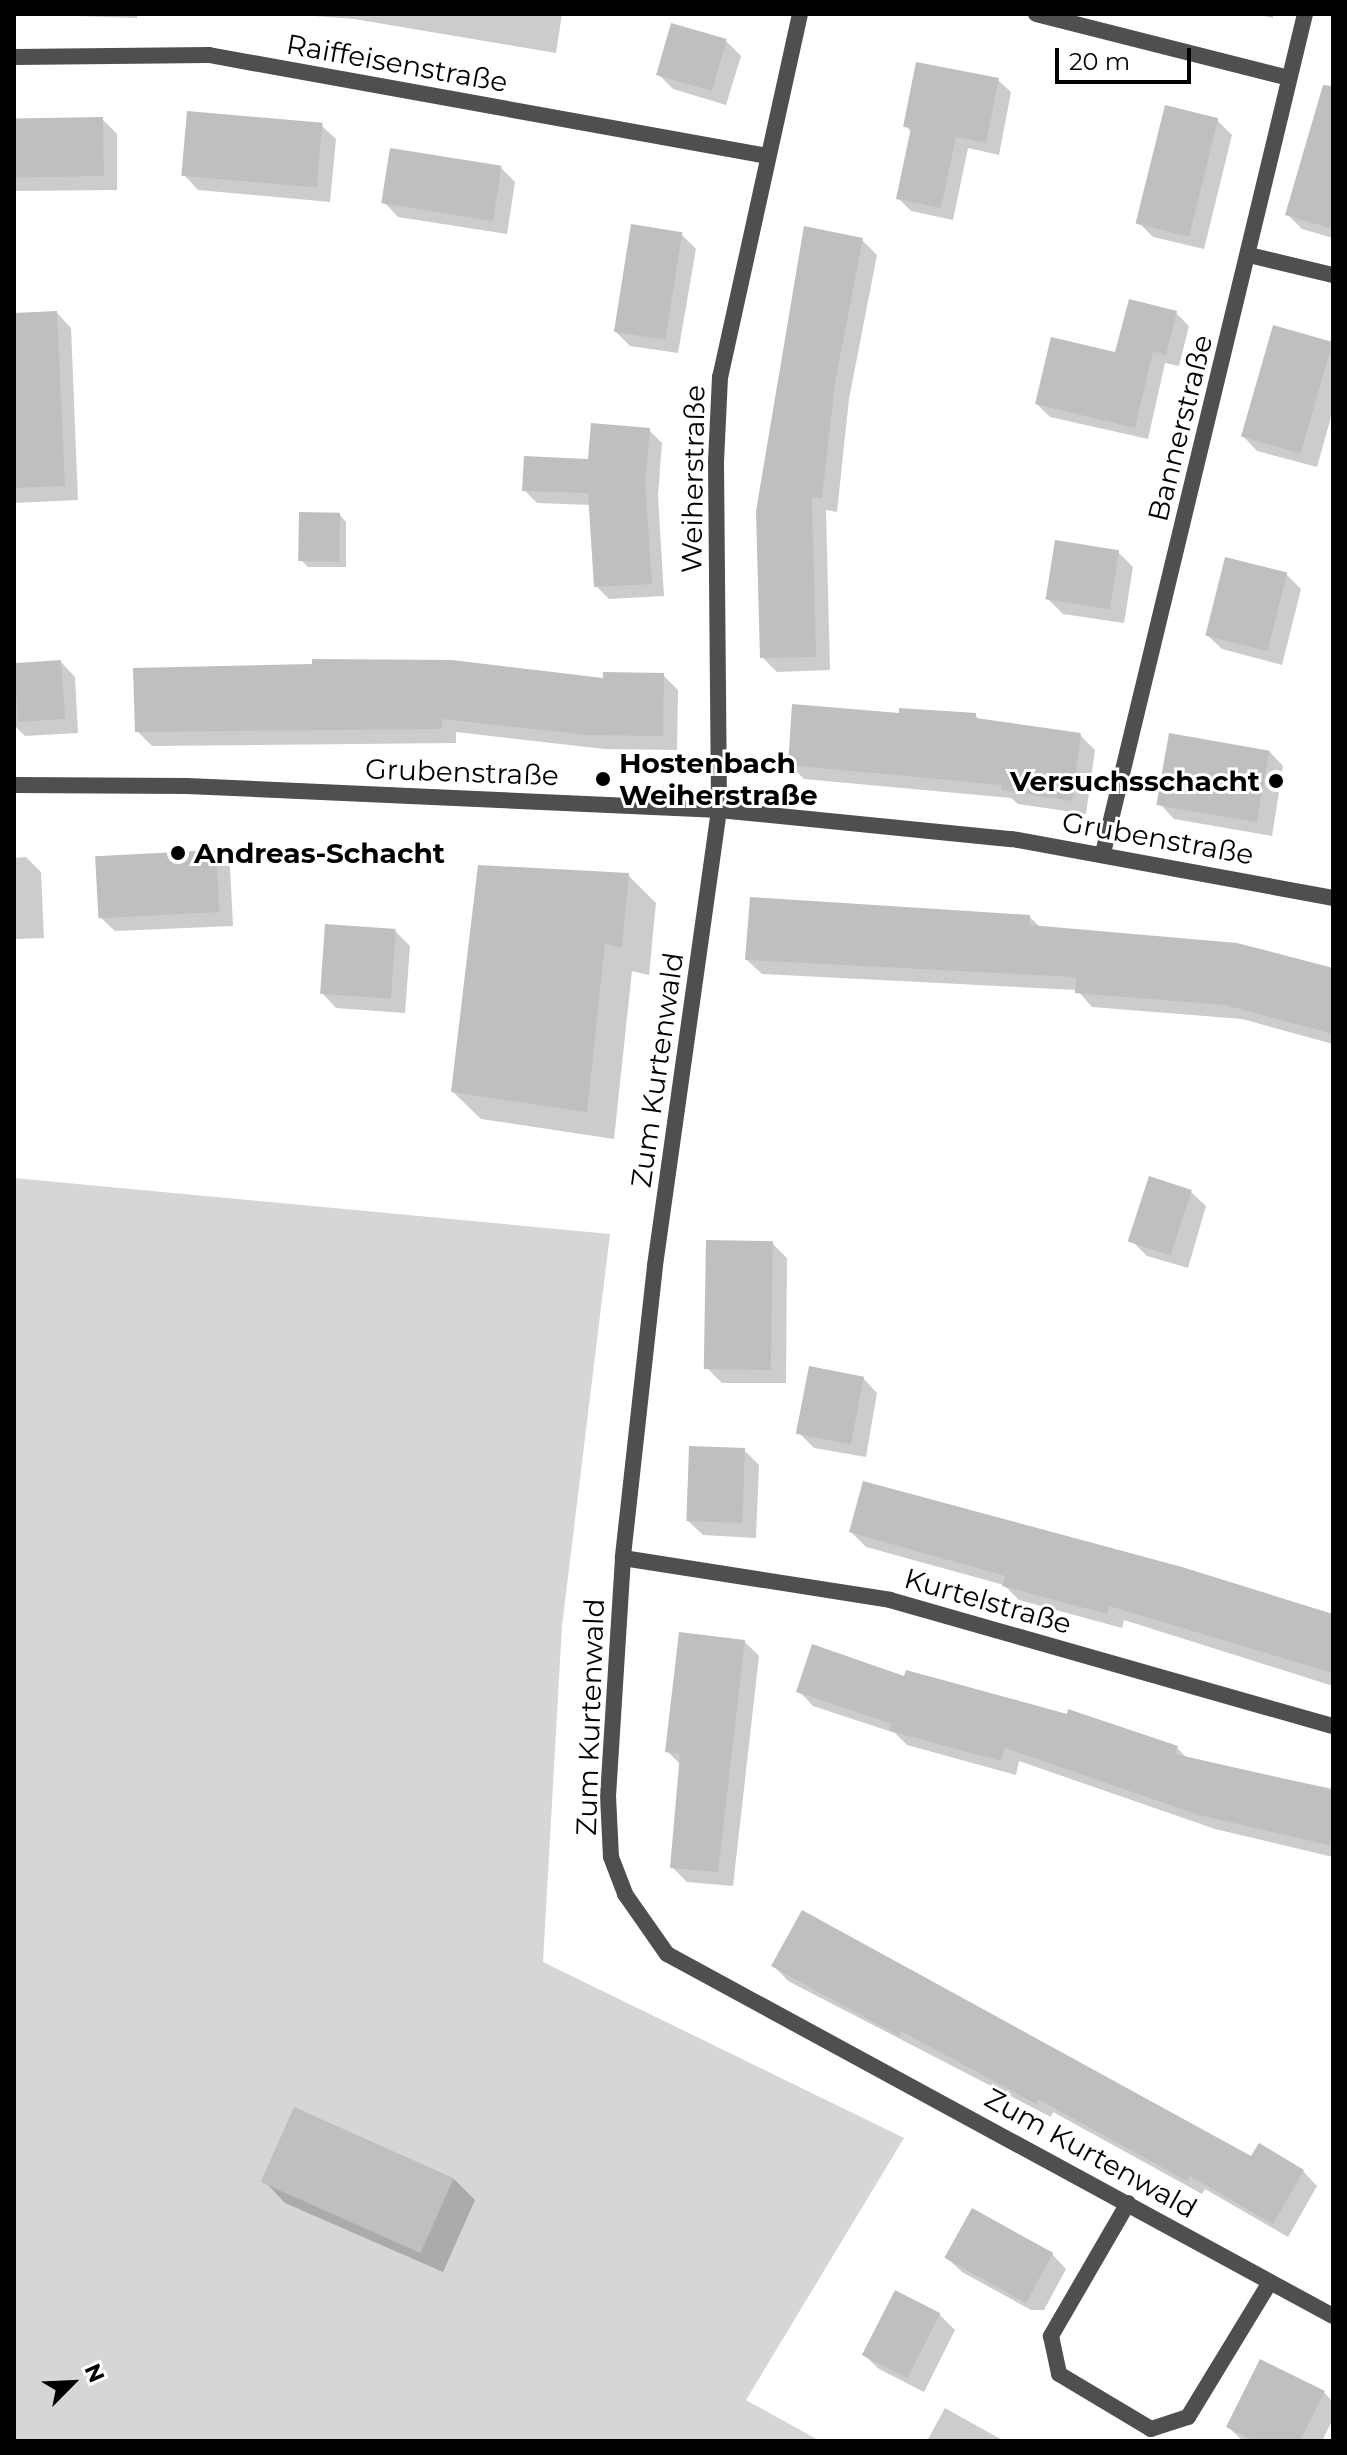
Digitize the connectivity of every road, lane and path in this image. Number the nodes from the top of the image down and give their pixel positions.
1 (800, 14) edge
2 (1036, 14) edge
3 (1305, 14) edge
4 (14, 57) edge
5 (1289, 78) junction
6 (767, 156) junction
7 (1249, 255) junction
8 (1333, 275) edge
9 (14, 785) edge
10 (719, 810) junction
11 (1103, 853) junction
12 (1333, 898) edge
13 (623, 1558) junction
14 (1333, 1726) edge
15 (1128, 2203) junction
16 (1270, 2282) junction
17 (1333, 2316) edge

1 - 6 street, Weiherstraße
2 - 5 street
3 - 5 street, Bannerstraße
4 - 6 street, Raiffeisenstraße
5 - 7 street, Bannerstraße
6 - 10 street, Weiherstraße
7 - 8 street
7 - 11 street, Bannerstraße
9 - 10 street, Grubenstraße
10 - 11 street, Grubenstraße
10 - 13 street, Zum Kurtenwald
11 - 12 street, Grubenstraße
13 - 14 street, Kurtelstraße
13 - 15 street, Zum Kurtenwald
15 - 16 street, Zum Kurtenwald
15 - 16 street
16 - 17 street, Zum Kurtenwald

